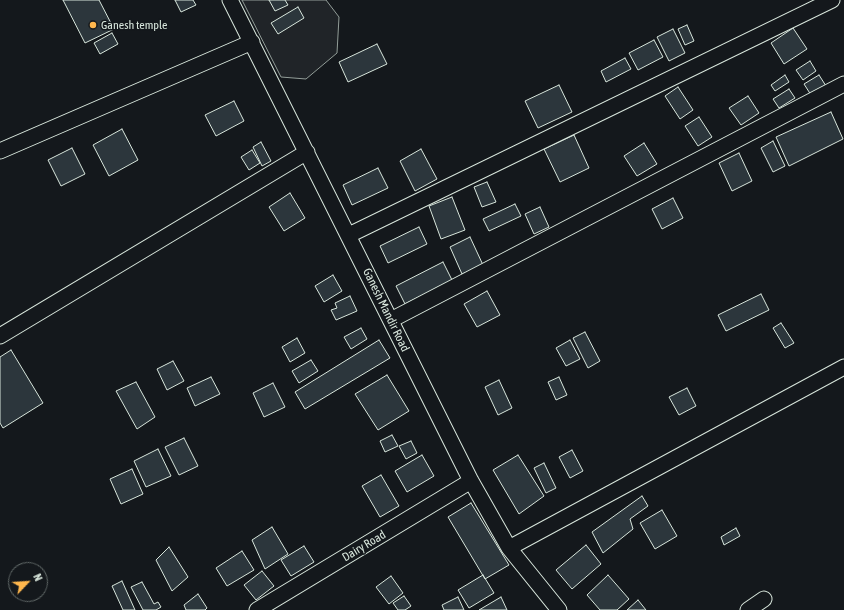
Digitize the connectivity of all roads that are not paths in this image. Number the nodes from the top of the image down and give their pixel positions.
1 (230, 0) edge
2 (832, 0) edge
3 (840, 0) edge
4 (844, 7) edge
5 (252, 42) junction
6 (844, 84) edge
7 (0, 151) edge
8 (307, 152) junction
9 (349, 235) junction
10 (391, 320) junction
11 (0, 336) edge
12 (844, 367) edge
13 (471, 481) junction
14 (509, 548) junction
15 (764, 599) dead end
16 (257, 610) edge
17 (559, 610) edge
18 (748, 610) edge

1 - 5 street, Ganesh Mandir Road
2 - 9 street
3 - 4 street
5 - 7 street
5 - 8 street, Ganesh Mandir Road
6 - 10 street
8 - 9 street, Ganesh Mandir Road
8 - 11 street
9 - 10 street, Ganesh Mandir Road
10 - 13 street, Ganesh Mandir Road
12 - 14 street
13 - 14 street, Ganesh Mandir Road
13 - 16 street, Dairy Road
14 - 17 street, Ganesh Mandir Road
15 - 18 street

